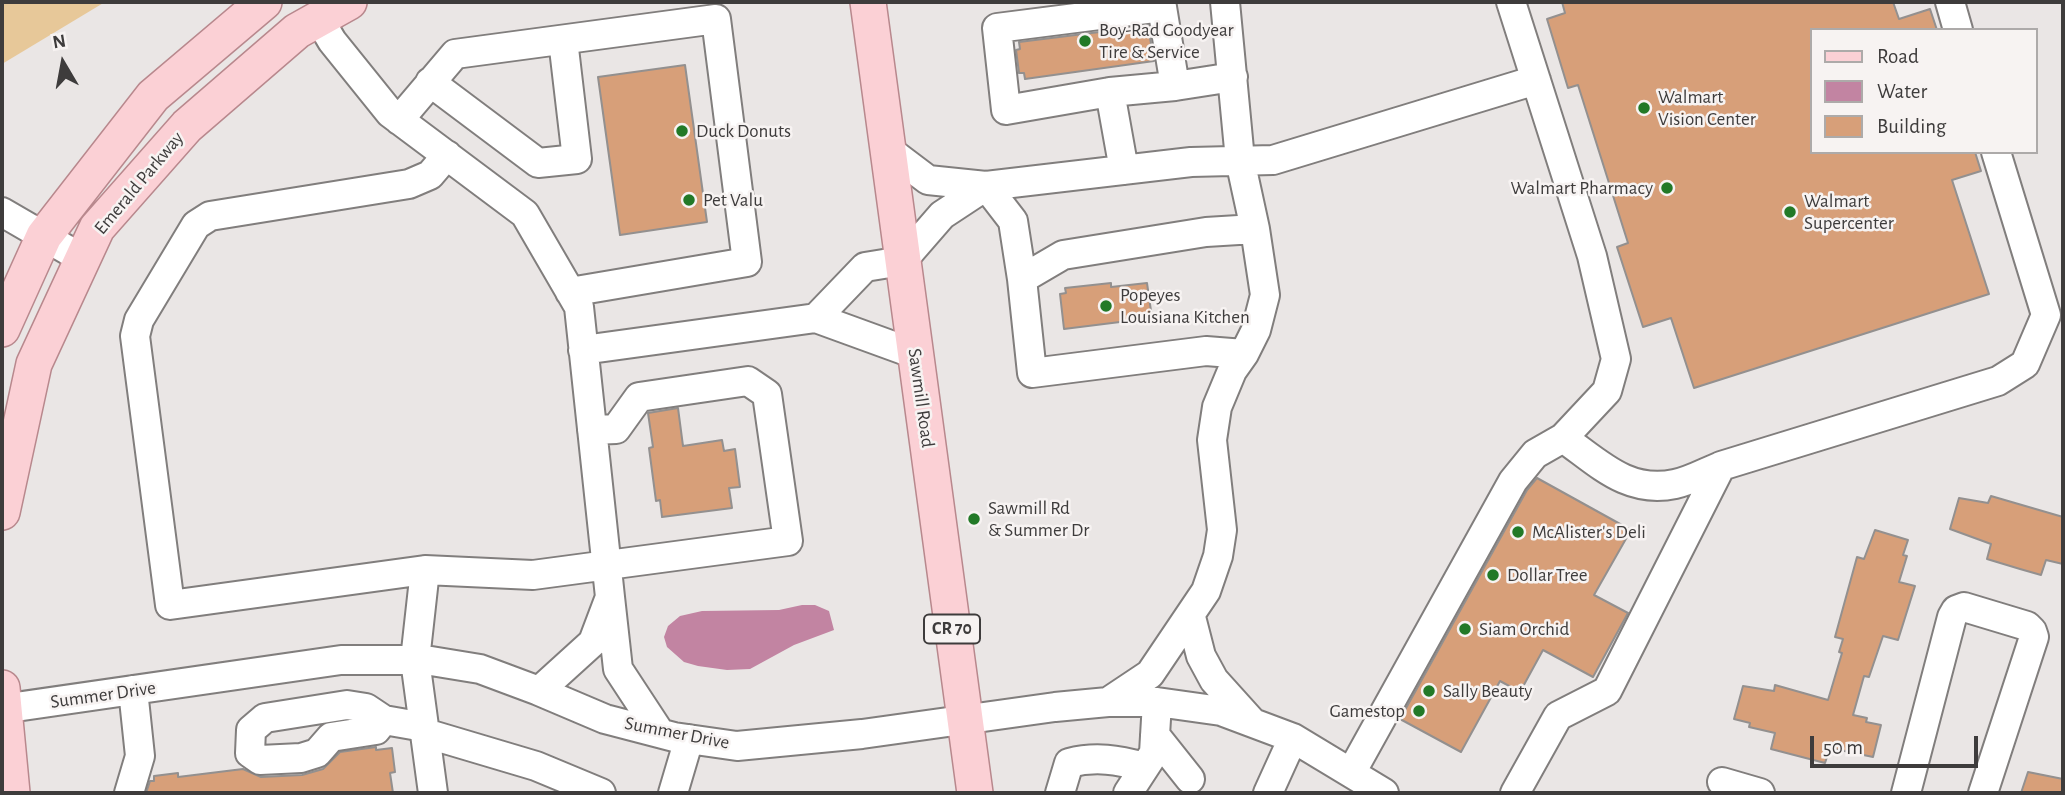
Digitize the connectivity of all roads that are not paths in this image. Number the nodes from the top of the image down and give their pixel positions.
1 (264, 2) edge
2 (349, 2) edge
3 (868, 2) edge
4 (1225, 2) edge
5 (1511, 2) edge
6 (1950, 2) edge
7 (319, 19) junction
8 (1957, 28) edge
9 (563, 40) junction
10 (1233, 77) junction
11 (1536, 80) junction
12 (430, 82) junction
13 (1175, 86) junction
14 (1111, 92) junction
15 (399, 120) junction
16 (887, 149) junction
17 (1997, 154) edge
18 (447, 155) junction
19 (1240, 160) junction
20 (1124, 170) junction
21 (986, 186) junction
22 (2, 212) edge
23 (1255, 229) junction
24 (44, 236) junction
25 (83, 259) junction
26 (902, 261) junction
27 (1022, 279) junction
28 (570, 292) junction
29 (816, 318) junction
30 (2, 329) edge
31 (583, 349) junction
32 (915, 354) junction
33 (1244, 354) junction
34 (592, 430) junction
35 (1563, 438) junction
36 (1721, 466) junction
37 (2, 512) edge
38 (607, 567) junction
39 (425, 570) junction
40 (610, 597) junction
41 (1191, 617) junction
42 (415, 660) junction
43 (134, 690) junction
44 (539, 691) junction
45 (2, 702) edge
46 (1108, 702) junction
47 (1157, 702) junction
48 (384, 720) dead end
49 (964, 720) junction
50 (1251, 721) junction
51 (424, 730) junction
52 (660, 733) junction
53 (1155, 735) junction
54 (689, 738) junction
55 (1293, 738) junction
56 (1144, 767) junction
57 (1350, 773) junction
58 (1190, 779) dead end
59 (1722, 782) dead end
60 (568, 788) edge
61 (12, 793) edge
62 (129, 793) edge
63 (433, 793) edge
64 (601, 793) edge
65 (673, 793) edge
66 (975, 793) edge
67 (1060, 793) edge
68 (1128, 793) edge
69 (1268, 793) edge
70 (1384, 793) edge
71 (1515, 793) edge
72 (1760, 793) edge
73 (1906, 793) edge
74 (1983, 793) edge

1 - 24 main road, Emerald Parkway
2 - 7 main road, Emerald Parkway
3 - 16 main road, Sawmill Road / CR 70
4 - 10 street
5 - 11 street
6 - 8 street
7 - 15 street
7 - 25 main road, Emerald Parkway
9 - 12 street
9 - 12 street
9 - 28 street
10 - 13 street
10 - 19 street
11 - 19 street
11 - 35 street
12 - 15 street
13 - 14 street
13 - 14 street
14 - 20 street
15 - 18 street
16 - 21 street
16 - 26 main road, Sawmill Road / CR 70
17 - 36 street
18 - 28 street
18 - 39 street
19 - 20 street
19 - 23 street
20 - 21 street
21 - 26 street
21 - 27 street
22 - 24 street
23 - 27 street
23 - 33 street
24 - 25 street
24 - 30 main road, Emerald Parkway
25 - 37 main road, Emerald Parkway
26 - 29 street
26 - 32 main road, Sawmill Road / CR 70
27 - 33 street
28 - 31 street
29 - 31 street
29 - 32 street
31 - 34 street
32 - 49 main road, Sawmill Road / CR 70
33 - 41 street
34 - 38 street
34 - 38 street
35 - 36 street
35 - 57 street
36 - 71 street
38 - 39 street
38 - 40 street
39 - 42 street
40 - 44 street
40 - 52 street
41 - 46 street
41 - 50 street
42 - 43 street, Summer Drive
42 - 44 street, Summer Drive
42 - 51 street
43 - 45 street, Summer Drive
43 - 62 street
44 - 52 street, Summer Drive
45 - 61 main road
46 - 47 street, Summer Drive
46 - 49 street, Summer Drive
47 - 50 street, Summer Drive
47 - 53 street
48 - 51 street
49 - 54 street, Summer Drive
49 - 66 main road, Sawmill Road / CR 70
50 - 55 street, Summer Drive
51 - 60 street
51 - 63 street
52 - 54 street, Summer Drive
53 - 56 street
53 - 58 street
54 - 65 street
55 - 57 street, Summer Drive
55 - 69 street
56 - 67 street
56 - 68 street
57 - 70 street, Summer Drive
59 - 72 street
60 - 64 street
73 - 74 street

